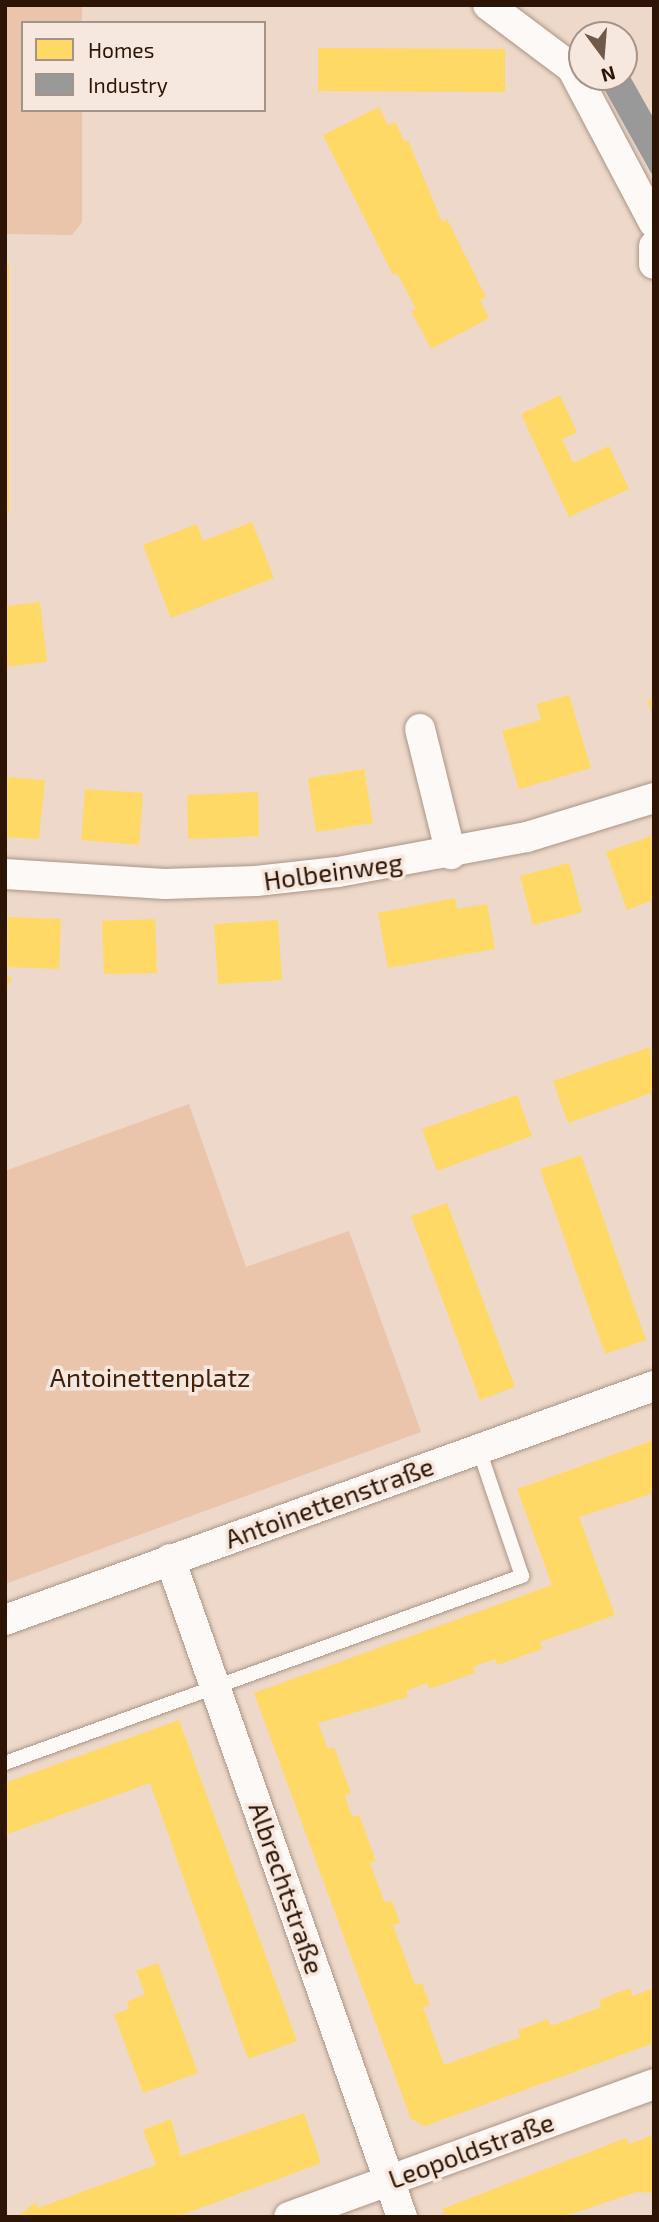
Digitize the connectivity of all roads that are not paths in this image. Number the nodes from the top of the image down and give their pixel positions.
1 (488, 5) edge
2 (654, 223) edge
3 (654, 246) edge
4 (654, 264) edge
5 (420, 729) dead end
6 (654, 798) edge
7 (451, 854) junction
8 (5, 874) edge
9 (654, 1385) edge
10 (478, 1450) junction
11 (170, 1559) junction
12 (5, 1620) edge
13 (217, 1686) junction
14 (5, 1763) edge
15 (654, 2084) edge
16 (389, 2180) junction
17 (289, 2217) edge
18 (402, 2217) edge

1 - 2 street
3 - 4 street
5 - 7 street
6 - 7 street, Holbeinweg
7 - 8 street, Holbeinweg
9 - 10 street, Antoinettenstraße
10 - 11 street, Antoinettenstraße
10 - 13 lane
11 - 12 street, Antoinettenstraße
11 - 13 street, Albrechtstraße
13 - 14 lane
13 - 16 street, Albrechtstraße
15 - 16 street, Leopoldstraße
16 - 17 street, Leopoldstraße
16 - 18 street, Albrechtstraße

